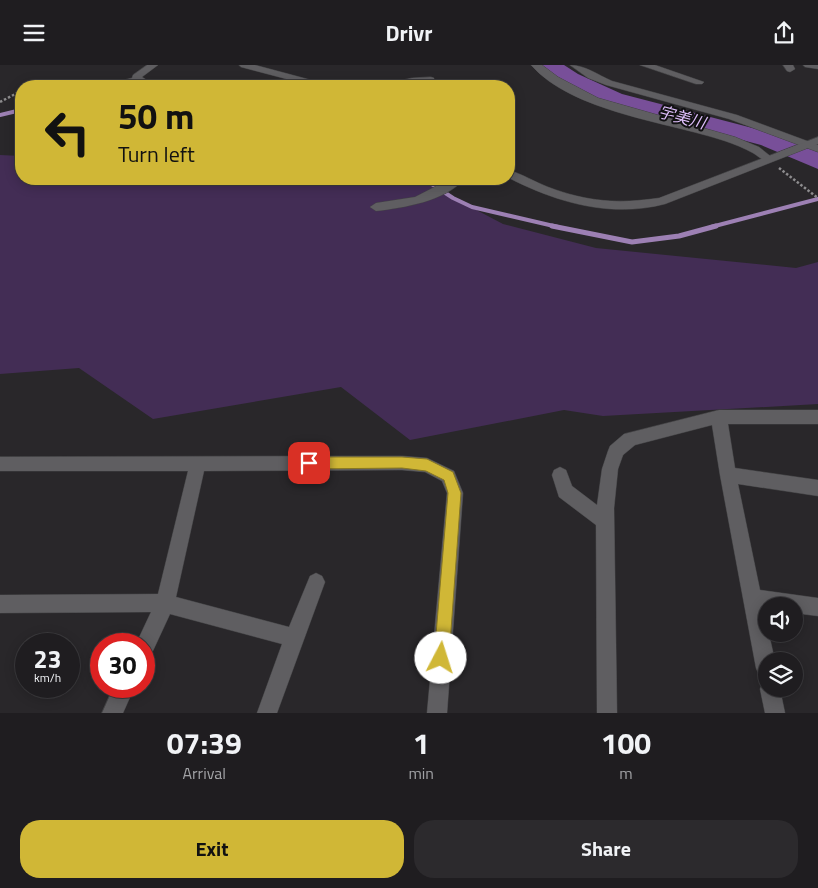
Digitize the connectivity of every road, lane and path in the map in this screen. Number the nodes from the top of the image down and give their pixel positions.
1 (153, 65) edge
2 (244, 65) edge
3 (536, 65) edge
4 (575, 65) edge
5 (645, 65) edge
6 (808, 65) edge
7 (818, 66) edge
8 (658, 67) edge
9 (139, 79) joint
10 (135, 80) edge
11 (300, 80) edge
12 (699, 81) dead end
13 (15, 94) edge
14 (0, 102) edge
15 (812, 145) edge
16 (771, 159) junction
17 (515, 176) edge
18 (449, 185) edge
19 (818, 198) edge
20 (376, 207) dead end
21 (719, 417) junction
22 (818, 417) edge
23 (198, 463) junction
24 (0, 465) edge
25 (560, 475) dead end
26 (728, 475) junction
27 (818, 488) edge
28 (605, 521) junction
29 (316, 582) dead end
30 (752, 598) junction
31 (165, 603) junction
32 (0, 604) edge
33 (818, 607) edge
34 (151, 633) edge
35 (294, 638) junction
36 (763, 652) edge
37 (772, 697) edge
38 (119, 698) edge
39 (112, 713) edge
40 (267, 713) edge
41 (437, 713) edge
42 (607, 713) edge
43 (775, 713) edge

1 - 9 street
2 - 11 street
3 - 16 street
4 - 15 street
5 - 8 street
6 - 7 street
8 - 12 street
9 - 10 street
13 - 14 path
15 - 16 street
16 - 17 street
16 - 19 path
18 - 20 street
21 - 22 street
21 - 26 street
21 - 28 street
23 - 24 street
23 - 31 street
23 - 41 street
25 - 28 street
26 - 27 street
26 - 30 street
28 - 42 street
29 - 35 street
30 - 33 street
30 - 36 street
31 - 32 street
31 - 34 street
31 - 35 street
35 - 40 street
37 - 43 street
38 - 39 street

